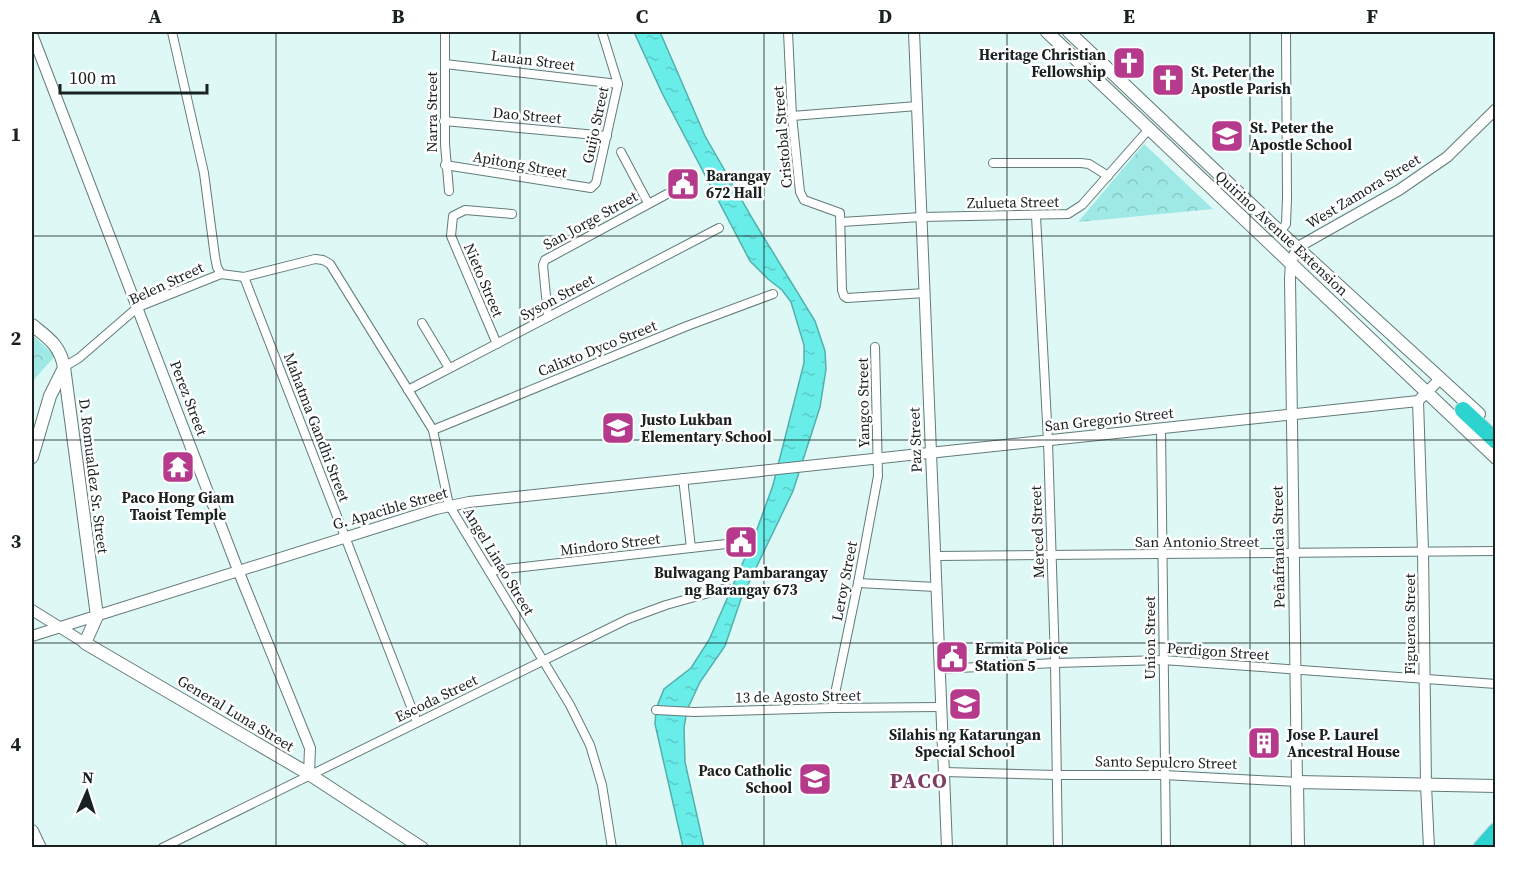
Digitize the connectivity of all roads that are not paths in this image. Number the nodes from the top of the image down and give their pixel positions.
1 (172, 32) edge
2 (445, 32) edge
3 (602, 32) edge
4 (788, 32) edge
5 (914, 32) edge
6 (1047, 32) edge
7 (1069, 32) edge
8 (1286, 32) edge
9 (32, 34) edge
10 (1096, 57) junction
11 (445, 63) junction
12 (1085, 68) junction
13 (618, 84) junction
14 (917, 106) junction
15 (1496, 110) edge
16 (792, 116) junction
17 (444, 121) junction
18 (1149, 129) junction
19 (608, 136) junction
20 (621, 152) dead end
21 (993, 164) dead end
22 (445, 165) junction
23 (1108, 176) junction
24 (591, 188) joint
25 (449, 191) dead end
26 (667, 194) dead end
27 (648, 203) junction
28 (512, 214) dead end
29 (1036, 216) junction
30 (921, 217) junction
31 (841, 218) junction
32 (718, 228) dead end
33 (1281, 232) junction
34 (1298, 247) junction
35 (1292, 262) junction
36 (330, 264) joint
37 (221, 274) junction
38 (243, 277) junction
39 (925, 293) junction
40 (773, 294) dead end
41 (138, 307) junction
42 (548, 317) junction
43 (422, 323) dead end
44 (32, 325) edge
45 (497, 344) junction
46 (875, 347) dead end
47 (64, 367) junction
48 (449, 369) junction
49 (1441, 378) junction
50 (408, 390) junction
51 (1429, 393) junction
52 (1418, 401) junction
53 (1463, 410) dead end
54 (1292, 415) junction
55 (1161, 429) junction
56 (433, 430) junction
57 (1496, 430) edge
58 (1048, 441) junction
59 (1496, 441) edge
60 (930, 453) junction
61 (32, 456) edge
62 (1496, 458) edge
63 (878, 459) junction
64 (770, 469) joint
65 (683, 478) junction
66 (449, 506) junction
67 (345, 537) junction
68 (735, 543) dead end
69 (691, 548) junction
70 (1423, 551) junction
71 (1496, 551) edge
72 (1162, 554) junction
73 (1293, 554) junction
74 (935, 556) junction
75 (1052, 556) junction
76 (238, 570) junction
77 (489, 571) junction
78 (858, 583) junction
79 (936, 587) junction
80 (727, 588) dead end
81 (32, 610) edge
82 (97, 616) junction
83 (59, 627) junction
84 (32, 636) edge
85 (85, 643) junction
86 (1163, 660) junction
87 (542, 661) junction
88 (1055, 663) junction
89 (939, 669) junction
90 (1296, 669) junction
91 (1424, 679) junction
92 (1496, 684) edge
93 (832, 708) junction
94 (940, 708) junction
95 (656, 710) dead end
96 (417, 722) junction
97 (944, 772) junction
98 (309, 774) junction
99 (1058, 775) junction
100 (1164, 775) junction
101 (1297, 782) junction
102 (1425, 785) junction
103 (1496, 786) edge
104 (32, 831) edge
105 (1496, 831) edge
106 (174, 845) edge
107 (40, 848) edge
108 (162, 848) edge
109 (422, 848) edge
110 (612, 848) edge
111 (947, 848) edge
112 (1058, 848) edge
113 (1166, 848) edge
114 (1298, 848) edge
115 (1429, 848) edge
116 (1481, 848) edge

1 - 37 street
2 - 11 street, Narra Street
3 - 13 street, Guijo Street
4 - 16 street, Cristobal Street
5 - 14 street, Paz Street
6 - 12 main road, Quirino Avenue Extension
7 - 10 main road, Quirino Avenue Extension
8 - 33 street
9 - 41 street, Perez Street
10 - 12 main road
10 - 33 main road, Quirino Avenue Extension
11 - 13 street, Lauan Street
11 - 17 street, Narra Street
12 - 18 main road, Quirino Avenue Extension
13 - 19 street, Guijo Street
14 - 16 street
14 - 30 street, Paz Street
15 - 34 street, West Zamora Street
16 - 31 street, Cristobal Street
17 - 19 street, Dao Street
17 - 22 street, Narra Street
18 - 23 street, Zulueta Street
18 - 35 main road, Quirino Avenue Extension
19 - 24 street, Guijo Street
20 - 27 street
21 - 23 street
22 - 24 street, Apitong Street
22 - 25 street, Narra Street
23 - 29 street, Zulueta Street
26 - 27 street, San Jorge Street
27 - 42 street, San Jorge Street
28 - 45 street, Nieto Street
29 - 30 street, Zulueta Street
29 - 58 street, Merced Street
30 - 31 street, Zulueta Street
30 - 39 street, Paz Street
31 - 39 street
32 - 42 street, Syson Street
33 - 34 main road, Quirino Avenue Extension
34 - 35 street, Peñafrancia Street
34 - 49 main road, Quirino Avenue Extension
35 - 51 main road, Quirino Avenue Extension
35 - 54 street, Peñafrancia Street
36 - 38 street, Belen Street
36 - 50 street, Angel Linao Street
37 - 38 street, Belen Street
37 - 41 street, Belen Street
38 - 67 street, Mahatma Gandhi Street
39 - 60 street, Paz Street
40 - 56 street, Calixto Dyco Street
41 - 47 street, Belen Street
41 - 76 street, Perez Street
42 - 45 street, Syson Street
43 - 48 street
44 - 47 main road, D. Romualdez Sr. Street
45 - 48 street, Syson Street
46 - 63 street, Yangco Street
47 - 61 main road
47 - 82 main road, D. Romualdez Sr. Street
48 - 50 street, Syson Street
49 - 51 street, San Gregorio Street
49 - 57 main road, Quirino Avenue Extension
50 - 56 street, Angel Linao Street
51 - 52 street, San Gregorio Street
51 - 62 main road, Quirino Avenue Extension
52 - 54 street, San Gregorio Street
52 - 70 street, Figueroa Street
53 - 59 highway
54 - 55 street, San Gregorio Street
54 - 73 street, Peñafrancia Street
55 - 58 street, San Gregorio Street
55 - 72 street, Union Street
56 - 66 street, Angel Linao Street
58 - 60 street, San Gregorio Street
58 - 75 street, Merced Street
60 - 63 street, San Gregorio Street
60 - 74 street, Paz Street
63 - 64 street, San Gregorio Street
63 - 78 street, Leroy Street
64 - 65 street, G. Apacible Street
65 - 66 street, G. Apacible Street
65 - 69 street
66 - 67 street, G. Apacible Street
66 - 77 street, Angel Linao Street
67 - 76 street, G. Apacible Street
67 - 96 street, Mahatma Gandhi Street
68 - 69 street, Mindoro Street
69 - 77 street, Mindoro Street
70 - 71 street, San Antonio Street
70 - 73 street, San Antonio Street
70 - 91 street, Figueroa Street
72 - 73 street, San Antonio Street
72 - 75 street, San Antonio Street
72 - 86 street, Union Street
73 - 90 street, Peñafrancia Street
74 - 75 street, San Antonio Street
74 - 79 street, Paz Street
75 - 88 street, Merced Street
76 - 82 street, G. Apacible Street
76 - 98 street, Perez Street
77 - 87 street, Angel Linao Street
78 - 79 street
78 - 93 street, Leroy Street
79 - 89 street, Paz Street
80 - 87 street, Escoda Street
81 - 83 street, General Luna Street
82 - 83 street, G. Apacible Street
82 - 85 main road
83 - 84 street, G. Apacible Street
83 - 85 street, General Luna Street
85 - 98 main road, General Luna Street
86 - 88 street, Perdigon Street
86 - 90 street, Perdigon Street
86 - 100 street, Union Street
87 - 96 street, Escoda Street
87 - 110 street, Angel Linao Street
88 - 89 street, Perdigon Street
88 - 99 street, Merced Street
89 - 94 street, Paz Street
90 - 91 street, Perdigon Street
90 - 101 street, Peñafrancia Street
91 - 92 street, Perdigon Street
91 - 102 street, Figueroa Street
93 - 94 street, 13 de Agosto Street
93 - 95 street, 13 de Agosto Street
94 - 97 street, Paz Street
96 - 98 street, Escoda Street
97 - 99 street, Santo Sepulcro Street
97 - 111 street, Paz Street
98 - 106 street, Escoda Street
98 - 109 main road, General Luna Street
99 - 100 street, Santo Sepulcro Street
99 - 112 street, Merced Street
100 - 101 street, Santo Sepulcro Street
100 - 113 street, Union Street
101 - 102 main road, Santo Sepulcro Street
101 - 114 main road, Peñafrancia Street
102 - 103 main road, Santo Sepulcro Street
102 - 115 street, Figueroa Street
104 - 107 main road
105 - 116 highway
106 - 108 street, Escoda Street

